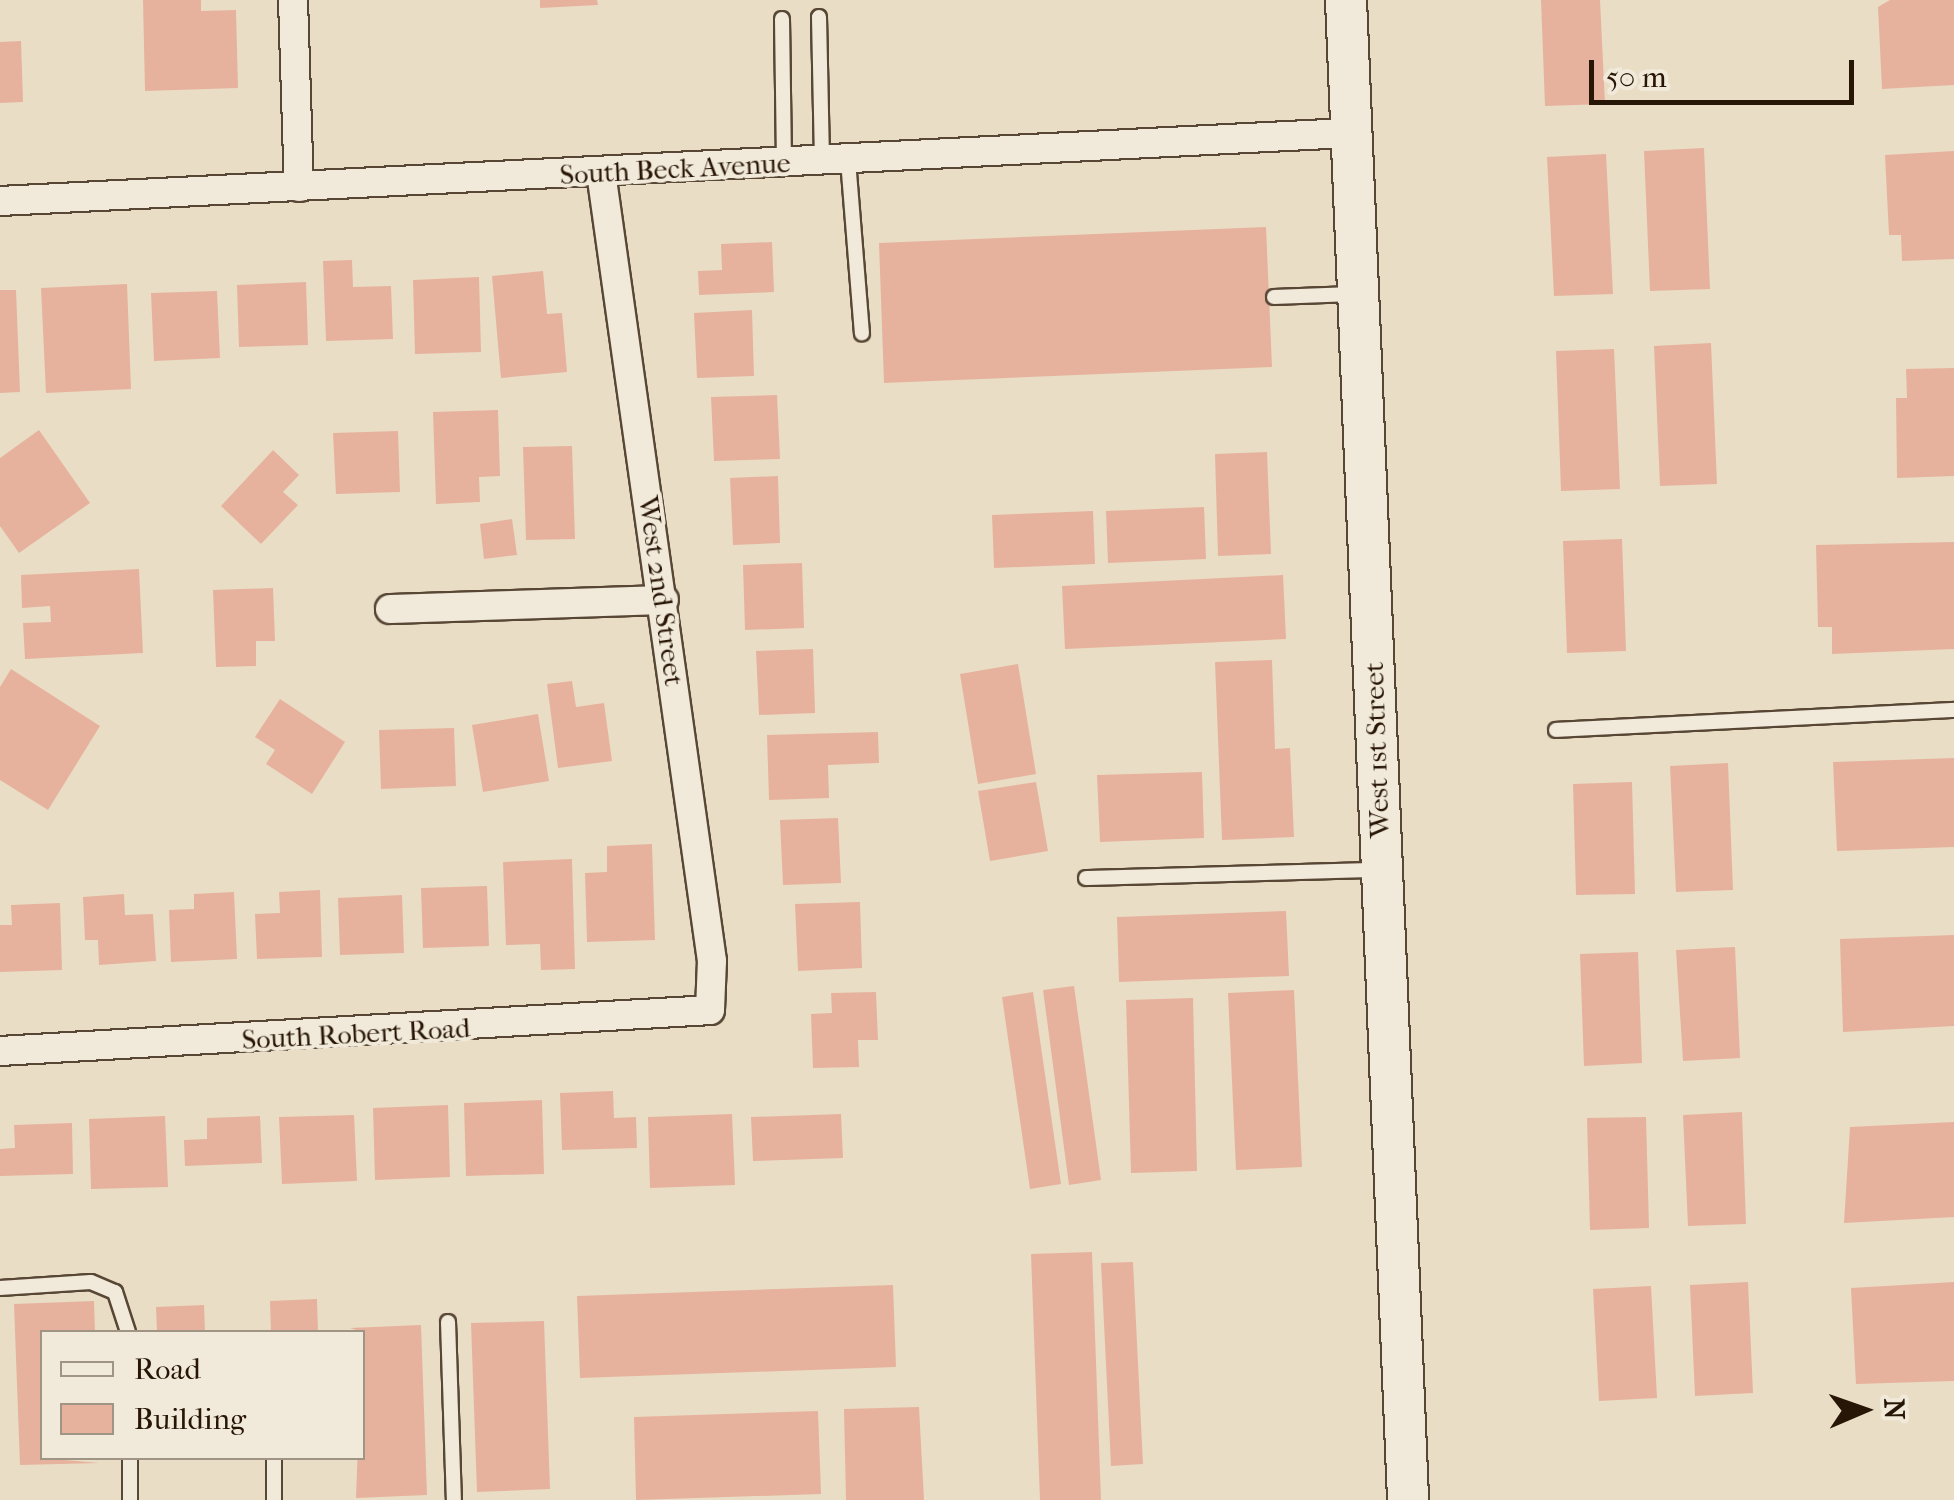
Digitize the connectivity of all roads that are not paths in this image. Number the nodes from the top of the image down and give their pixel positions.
1 (293, 0) edge
2 (1346, 0) edge
3 (819, 17) dead end
4 (782, 19) dead end
5 (1349, 133) junction
6 (836, 161) junction
7 (784, 163) junction
8 (601, 172) junction
9 (300, 186) junction
10 (0, 200) edge
11 (1358, 293) junction
12 (1274, 297) dead end
13 (862, 334) dead end
14 (664, 600) junction
15 (390, 610) dead end
16 (1954, 710) edge
17 (1556, 730) dead end
18 (1382, 870) junction
19 (1086, 878) dead end
20 (710, 1010) joint
21 (0, 1051) edge
22 (0, 1288) edge
23 (448, 1322) dead end
24 (127, 1330) edge
25 (130, 1460) edge
26 (274, 1460) edge
27 (130, 1500) edge
28 (274, 1500) edge
29 (454, 1500) edge
30 (1408, 1500) edge

1 - 9 street
2 - 5 street, West 1st Street
3 - 6 lane
4 - 7 lane
5 - 6 street, South Beck Avenue
5 - 11 street, West 1st Street
6 - 7 street, South Beck Avenue
6 - 13 lane
7 - 8 street, South Beck Avenue
8 - 9 street, South Beck Avenue
8 - 14 street, West 2nd Street
9 - 10 street, South Beck Avenue
11 - 12 lane
11 - 18 street, West 1st Street
14 - 15 street
14 - 20 street, West 2nd Street
16 - 17 lane
18 - 19 lane
18 - 30 street, West 1st Street
20 - 21 street, South Robert Road
22 - 24 lane
23 - 29 lane
25 - 27 lane
26 - 28 lane

